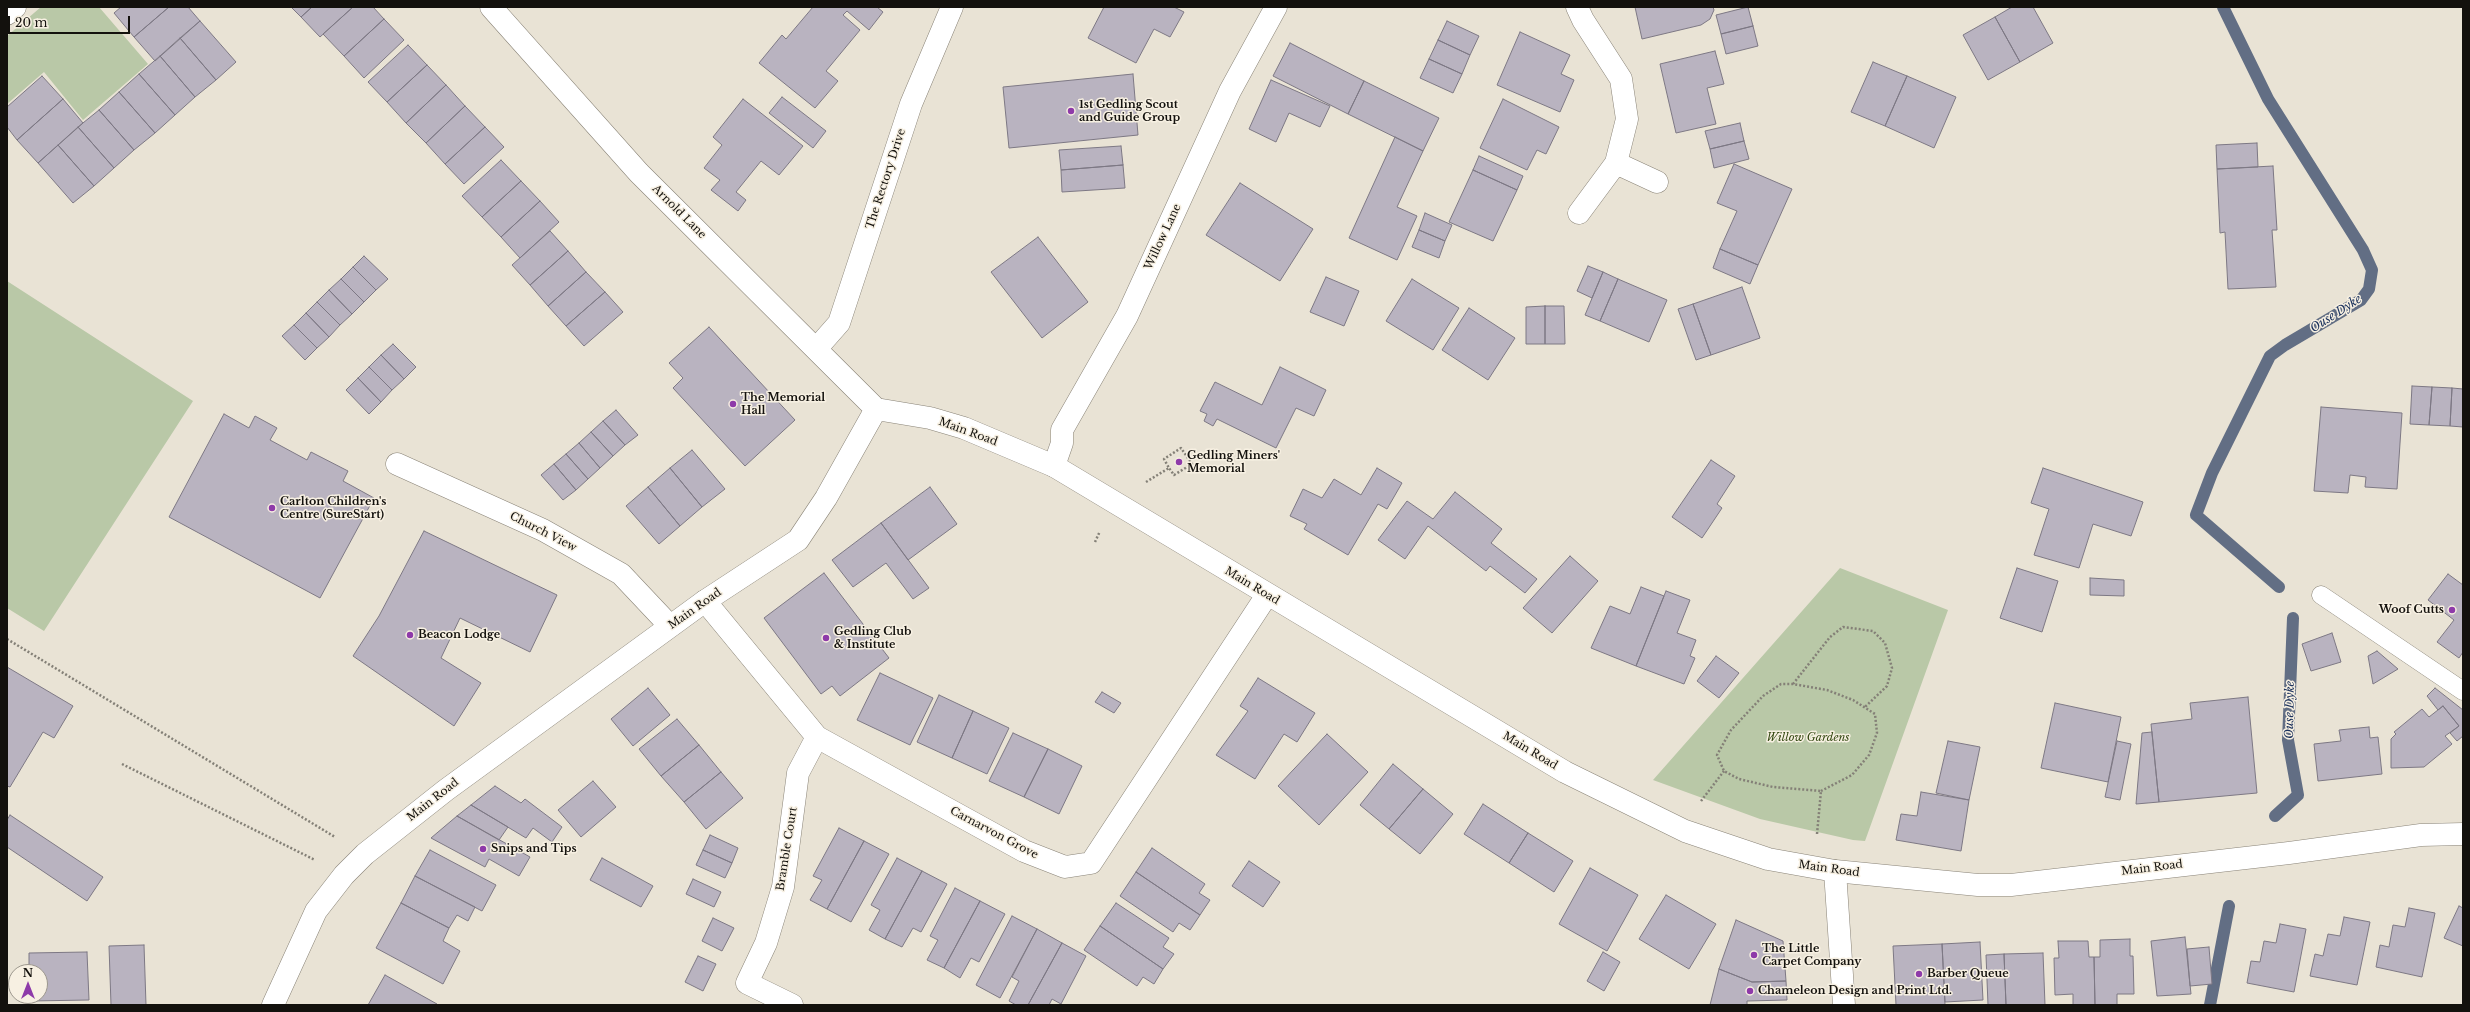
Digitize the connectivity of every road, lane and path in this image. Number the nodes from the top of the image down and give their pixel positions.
1 (491, 7) edge
2 (952, 7) edge
3 (1276, 7) edge
4 (1577, 7) edge
5 (1616, 163) junction
6 (1657, 182) dead end
7 (1579, 214) dead end
8 (817, 348) junction
9 (876, 409) junction
10 (397, 464) dead end
11 (1054, 466) junction
12 (1169, 468) junction
13 (1114, 502) junction
14 (1267, 595) junction
15 (2321, 595) dead end
16 (705, 601) junction
17 (670, 626) junction
18 (7, 639) edge
19 (1793, 684) junction
20 (2463, 691) edge
21 (1865, 707) junction
22 (817, 737) junction
23 (122, 764) dead end
24 (1821, 791) junction
25 (2463, 834) edge
26 (365, 854) junction
27 (1824, 870) junction
28 (344, 875) junction
29 (273, 1005) edge
30 (792, 1005) edge
31 (1844, 1005) edge

1 - 8 street, Arnold Lane
2 - 8 street, The Rectory Drive
3 - 11 street, Willow Lane
4 - 5 street
5 - 6 street
5 - 7 street
8 - 9 street, Arnold Lane
9 - 11 street, Main Road
9 - 16 street, Main Road
10 - 17 street, Church View
11 - 13 street, Main Road
12 - 12 path
12 - 13 path
13 - 14 street, Main Road
14 - 22 street, Carnarvon Grove
14 - 27 street, Main Road
15 - 20 lane
16 - 17 street, Main Road
16 - 22 street, Carnarvon Grove
17 - 26 street, Main Road
18 - 26 path
19 - 21 path
19 - 21 path
19 - 24 path
21 - 24 path
22 - 30 street, Bramble Court
23 - 28 path
24 - 27 path
25 - 27 street, Main Road
26 - 28 street, Main Road
27 - 31 street
28 - 29 street, Main Road

